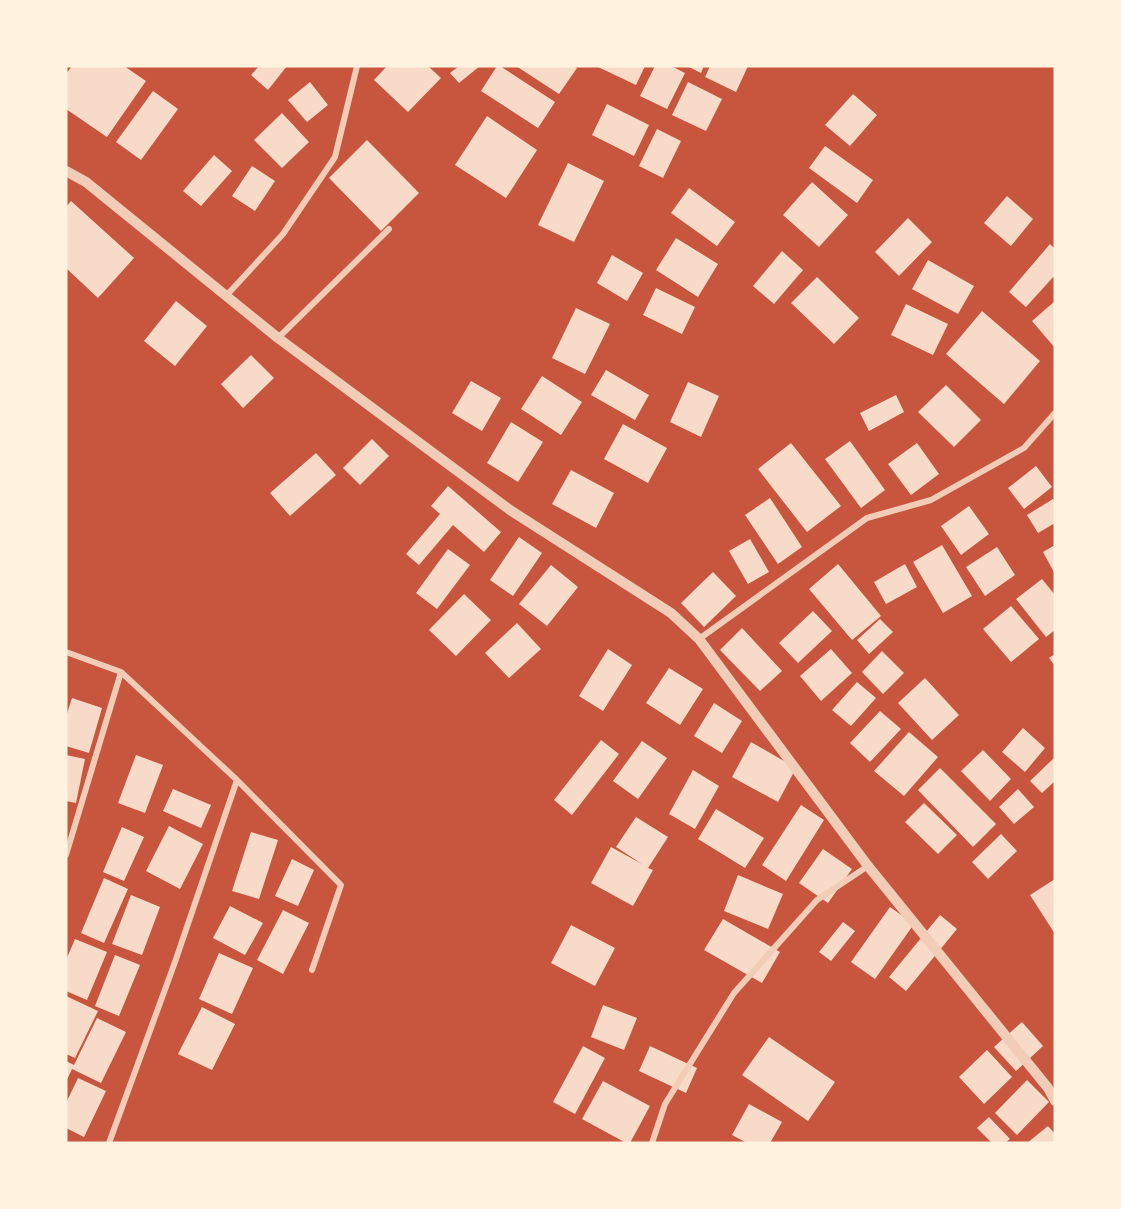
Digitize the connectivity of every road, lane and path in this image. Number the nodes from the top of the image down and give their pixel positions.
1 (357, 66) edge
2 (66, 171) edge
3 (390, 229) dead end
4 (226, 296) junction
5 (278, 338) junction
6 (1055, 412) edge
7 (699, 639) junction
8 (66, 652) edge
9 (122, 672) junction
10 (237, 780) junction
11 (66, 855) edge
12 (868, 867) junction
13 (312, 970) dead end
14 (1055, 1101) edge
15 (109, 1143) edge
16 (652, 1143) edge

1 - 4 street
2 - 4 street
3 - 5 street
4 - 5 street
5 - 7 street
6 - 7 street
7 - 12 street
8 - 9 street
9 - 10 street
9 - 11 street
10 - 13 street
10 - 15 street
12 - 14 street
12 - 16 street

